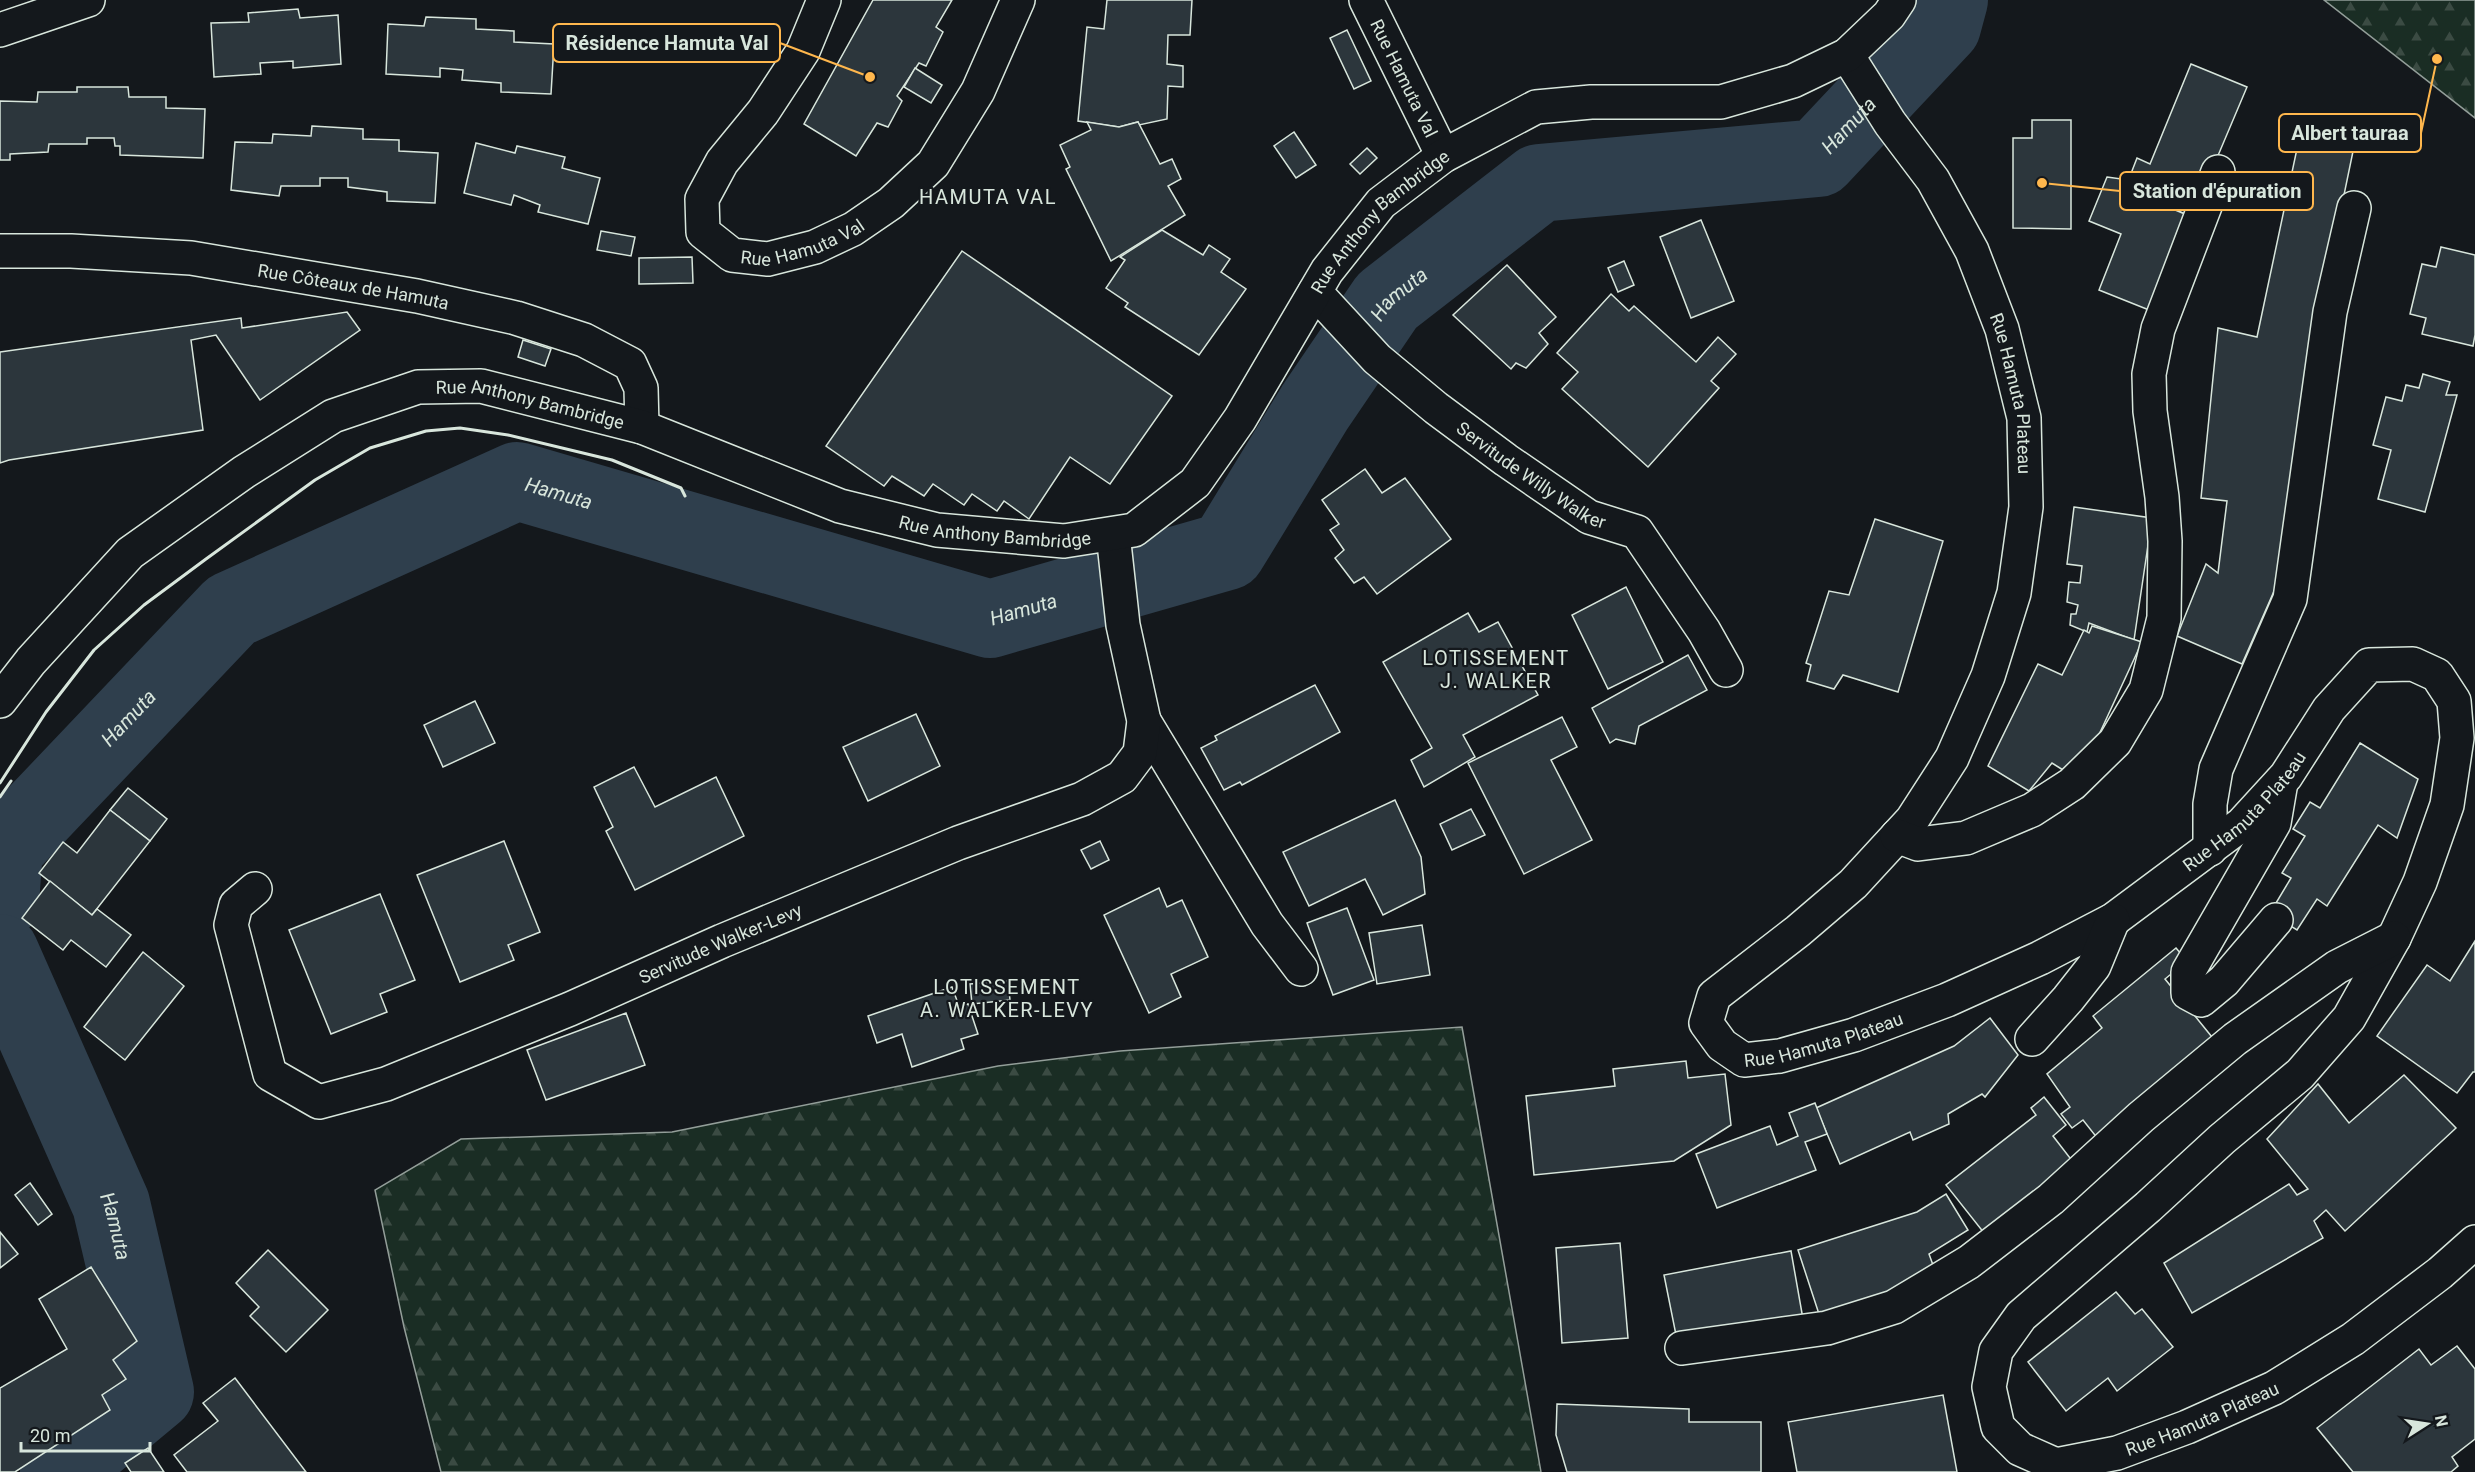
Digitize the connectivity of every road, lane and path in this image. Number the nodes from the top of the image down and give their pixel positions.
1 (88, 0) edge
2 (824, 0) edge
3 (1018, 0) edge
4 (1366, 0) edge
5 (1899, 0) edge
6 (0, 30) edge
7 (1854, 66) junction
8 (1443, 156) junction
9 (2218, 172) dead end
10 (2354, 208) dead end
11 (0, 251) edge
12 (1324, 303) junction
13 (642, 428) junction
14 (1114, 548) junction
15 (1726, 670) dead end
16 (0, 701) edge
17 (1144, 721) junction
18 (2281, 782) junction
19 (1897, 836) junction
20 (2210, 849) junction
21 (255, 890) dead end
22 (2113, 920) junction
23 (2276, 920) dead end
24 (2394, 938) junction
25 (1301, 969) dead end
26 (2032, 1039) dead end
27 (2475, 1242) edge
28 (1682, 1348) dead end
29 (2064, 1468) edge

1 - 6 street
2 - 3 street, Rue Hamuta Val
4 - 8 street, Rue Hamuta Val
5 - 7 street, Rue Anthony Bambridge
7 - 8 street, Rue Anthony Bambridge
7 - 19 street, Rue Hamuta Plateau
8 - 12 street, Rue Anthony Bambridge
9 - 19 street
10 - 20 street
11 - 13 street, Rue Côteaux de Hamuta
12 - 14 street, Rue Anthony Bambridge
12 - 15 street, Servitude Willy Walker
13 - 14 street, Rue Anthony Bambridge
13 - 16 street, Rue Anthony Bambridge
14 - 17 street, Servitude Walker-Levy
17 - 21 street, Servitude Walker-Levy
17 - 25 street
18 - 20 street, Rue Hamuta Plateau
18 - 23 street
18 - 24 street, Rue Hamuta Plateau
19 - 22 street, Rue Hamuta Plateau
20 - 22 street, Rue Hamuta Plateau
22 - 26 street
24 - 28 street
24 - 29 street, Rue Hamuta Plateau
27 - 29 street, Rue Hamuta Plateau

